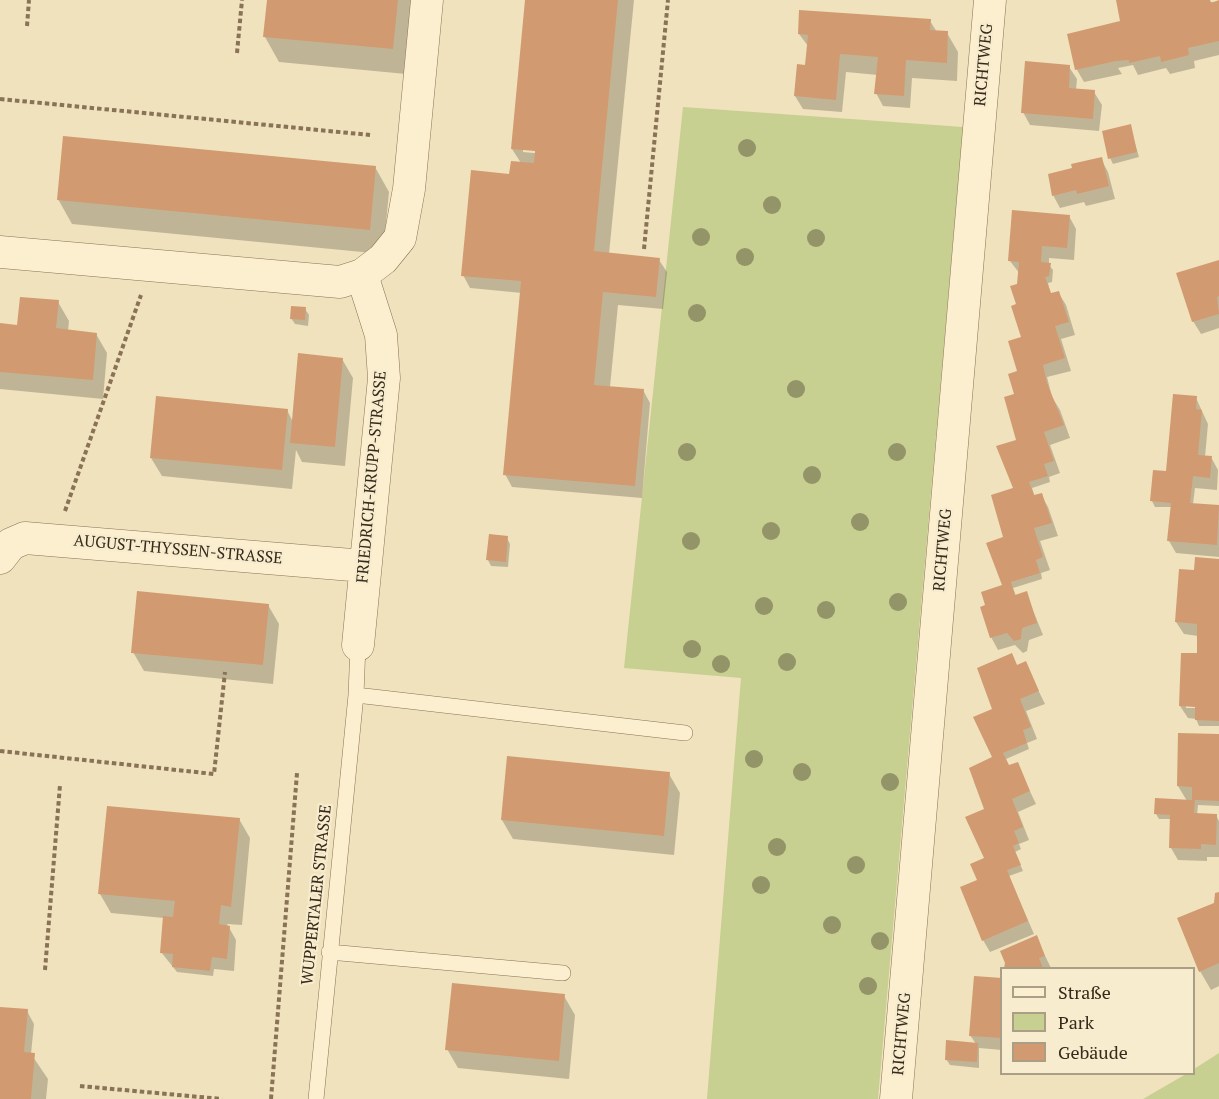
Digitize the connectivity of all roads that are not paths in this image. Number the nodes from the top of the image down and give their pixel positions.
1 (427, 0) edge
2 (990, 0) edge
3 (0, 252) edge
4 (362, 275) junction
5 (0, 558) edge
6 (364, 566) junction
7 (358, 645) joint
8 (356, 695) junction
9 (685, 733) dead end
10 (329, 952) junction
11 (563, 973) dead end
12 (316, 1099) edge
13 (896, 1099) edge

1 - 4 street
2 - 13 street, RICHTWEG
3 - 4 street
4 - 6 street, FRIEDRICH-KRUPP-STRASSE
5 - 6 street, AUGUST-THYSSEN-STRASSE
6 - 7 street, FRIEDRICH-KRUPP-STRASSE
7 - 8 lane, WUPPERTALER STRASSE
8 - 9 lane
8 - 10 lane, WUPPERTALER STRASSE
10 - 11 lane
10 - 12 lane, WUPPERTALER STRASSE

